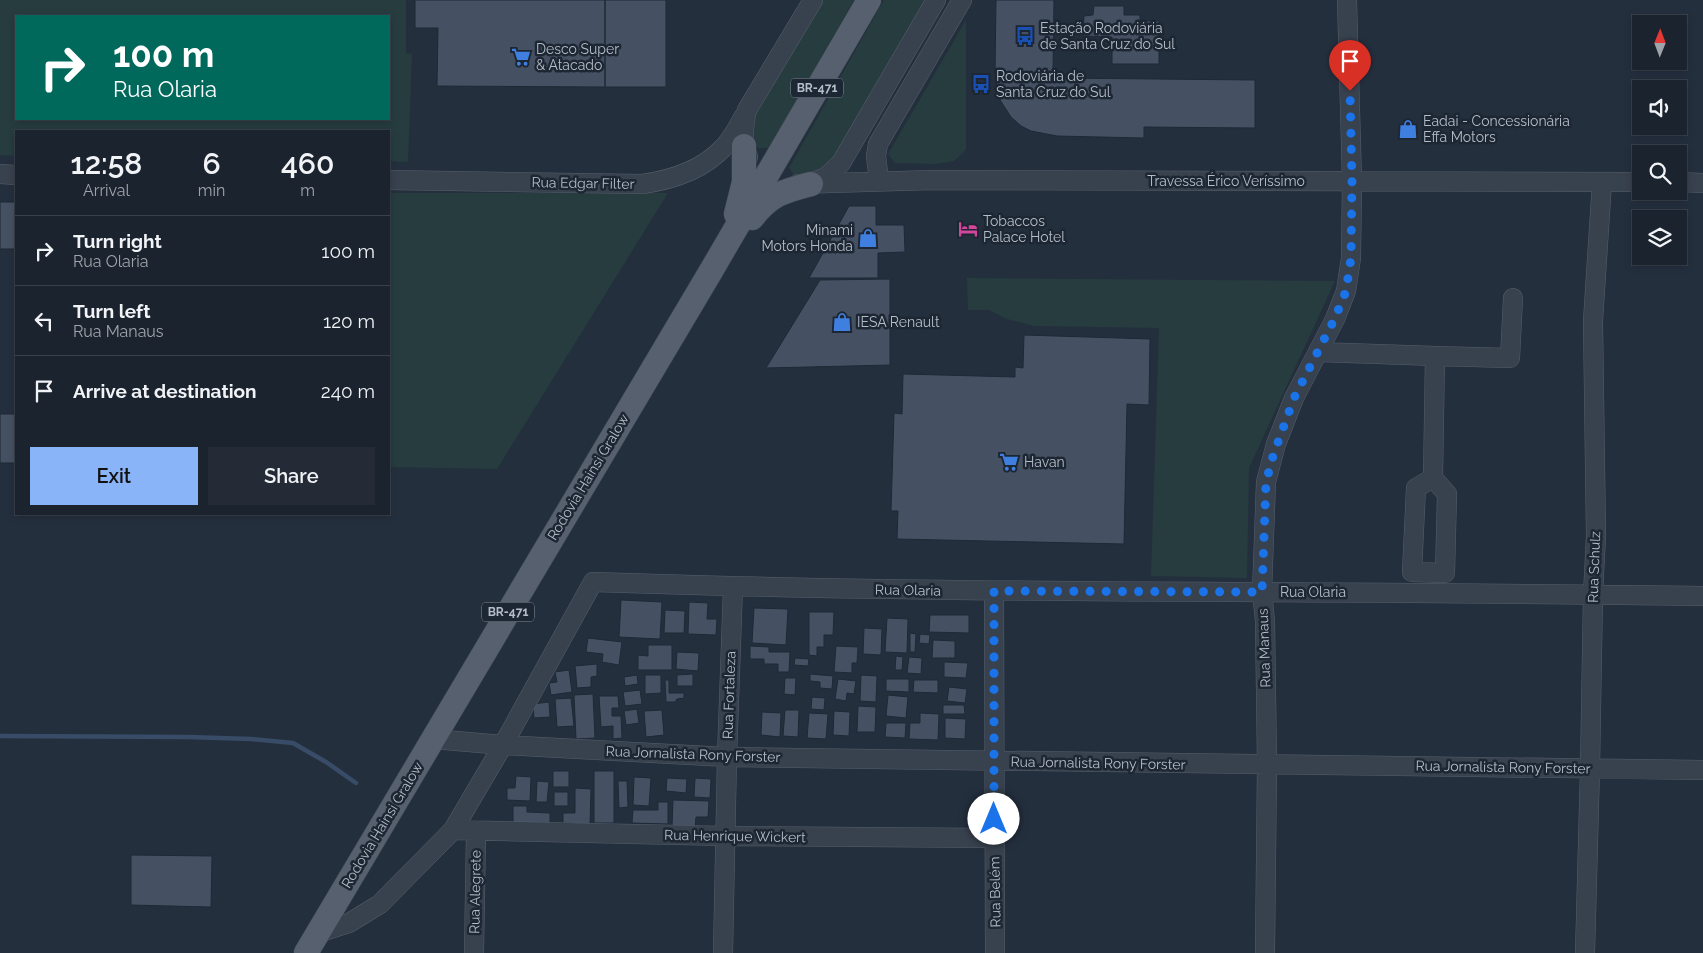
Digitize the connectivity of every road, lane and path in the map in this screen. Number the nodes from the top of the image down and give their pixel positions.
1 (813, 0) edge
2 (868, 0) edge
3 (936, 0) edge
4 (962, 0) edge
5 (1347, 0) edge
6 (747, 110) junction
7 (744, 146) junction
8 (0, 174) edge
9 (15, 174) edge
10 (766, 177) junction
11 (390, 180) edge
12 (879, 181) junction
13 (1352, 181) junction
14 (1602, 182) junction
15 (1632, 182) edge
16 (1687, 182) edge
17 (1703, 182) edge
18 (811, 184) junction
19 (711, 271) junction
20 (1513, 298) dead end
21 (1318, 352) junction
22 (1435, 356) junction
23 (1433, 478) junction
24 (733, 587) junction
25 (994, 591) junction
26 (1262, 592) junction
27 (1593, 594) junction
28 (1703, 596) edge
29 (433, 739) junction
30 (503, 745) junction
31 (727, 757) junction
32 (994, 762) junction
33 (1267, 764) junction
34 (1590, 768) junction
35 (1703, 770) edge
36 (453, 830) junction
37 (476, 832) junction
38 (724, 836) junction
39 (994, 838) junction
40 (318, 932) junction
41 (306, 953) edge
42 (474, 953) edge
43 (723, 953) edge
44 (995, 953) edge
45 (1265, 953) edge
46 (1585, 953) edge

1 - 6 street, Rua Edgar Filter
2 - 10 main road, Rodovia Hainsi Gralow / BR-471
3 - 18 street
4 - 12 street
5 - 13 street, Rua Manaus
6 - 7 street
6 - 11 street, Rua Edgar Filter
7 - 10 street
7 - 19 main road
8 - 9 street
10 - 18 street, Travessa Érico Veríssimo
10 - 19 main road, Rodovia Hainsi Gralow / BR-471
12 - 13 street, Travessa Érico Veríssimo
12 - 18 street, Travessa Érico Veríssimo
13 - 14 street, Travessa Érico Veríssimo
13 - 21 street, Rua Manaus
14 - 15 street, Travessa Érico Veríssimo
14 - 27 street, Rua Schulz
16 - 17 street
18 - 19 main road
19 - 29 main road, Rodovia Hainsi Gralow / BR-471
20 - 22 street
21 - 22 street
21 - 26 street, Rua Manaus
22 - 23 street
23 - 23 street
24 - 25 street, Rua Olaria
24 - 30 street, Rua Olaria
24 - 31 street, Rua Fortaleza
25 - 26 street, Rua Olaria
25 - 32 street, Rua Belém
26 - 27 street, Rua Olaria
26 - 33 street, Rua Manaus
27 - 28 street, Rua Olaria
27 - 34 street, Rua Schulz
29 - 30 street, Rua Jornalista Rony Forster
29 - 40 main road, Rodovia Hainsi Gralow / BR-471
30 - 31 street, Rua Jornalista Rony Forster
30 - 36 street
31 - 32 street, Rua Jornalista Rony Forster
31 - 38 street, Rua Fortaleza
32 - 33 street, Rua Jornalista Rony Forster
32 - 39 street, Rua Belém
33 - 34 street, Rua Jornalista Rony Forster
33 - 45 street, Rua Manaus
34 - 35 street, Rua Jornalista Rony Forster
34 - 46 street, Rua Schulz
36 - 37 street, Rua Henrique Wickert
36 - 40 street
37 - 38 street, Rua Henrique Wickert
37 - 42 street, Rua Alegrete
38 - 39 street, Rua Henrique Wickert
38 - 43 street, Rua Fortaleza
39 - 44 street, Rua Belém
40 - 41 main road, Rodovia Hainsi Gralow / BR-471

